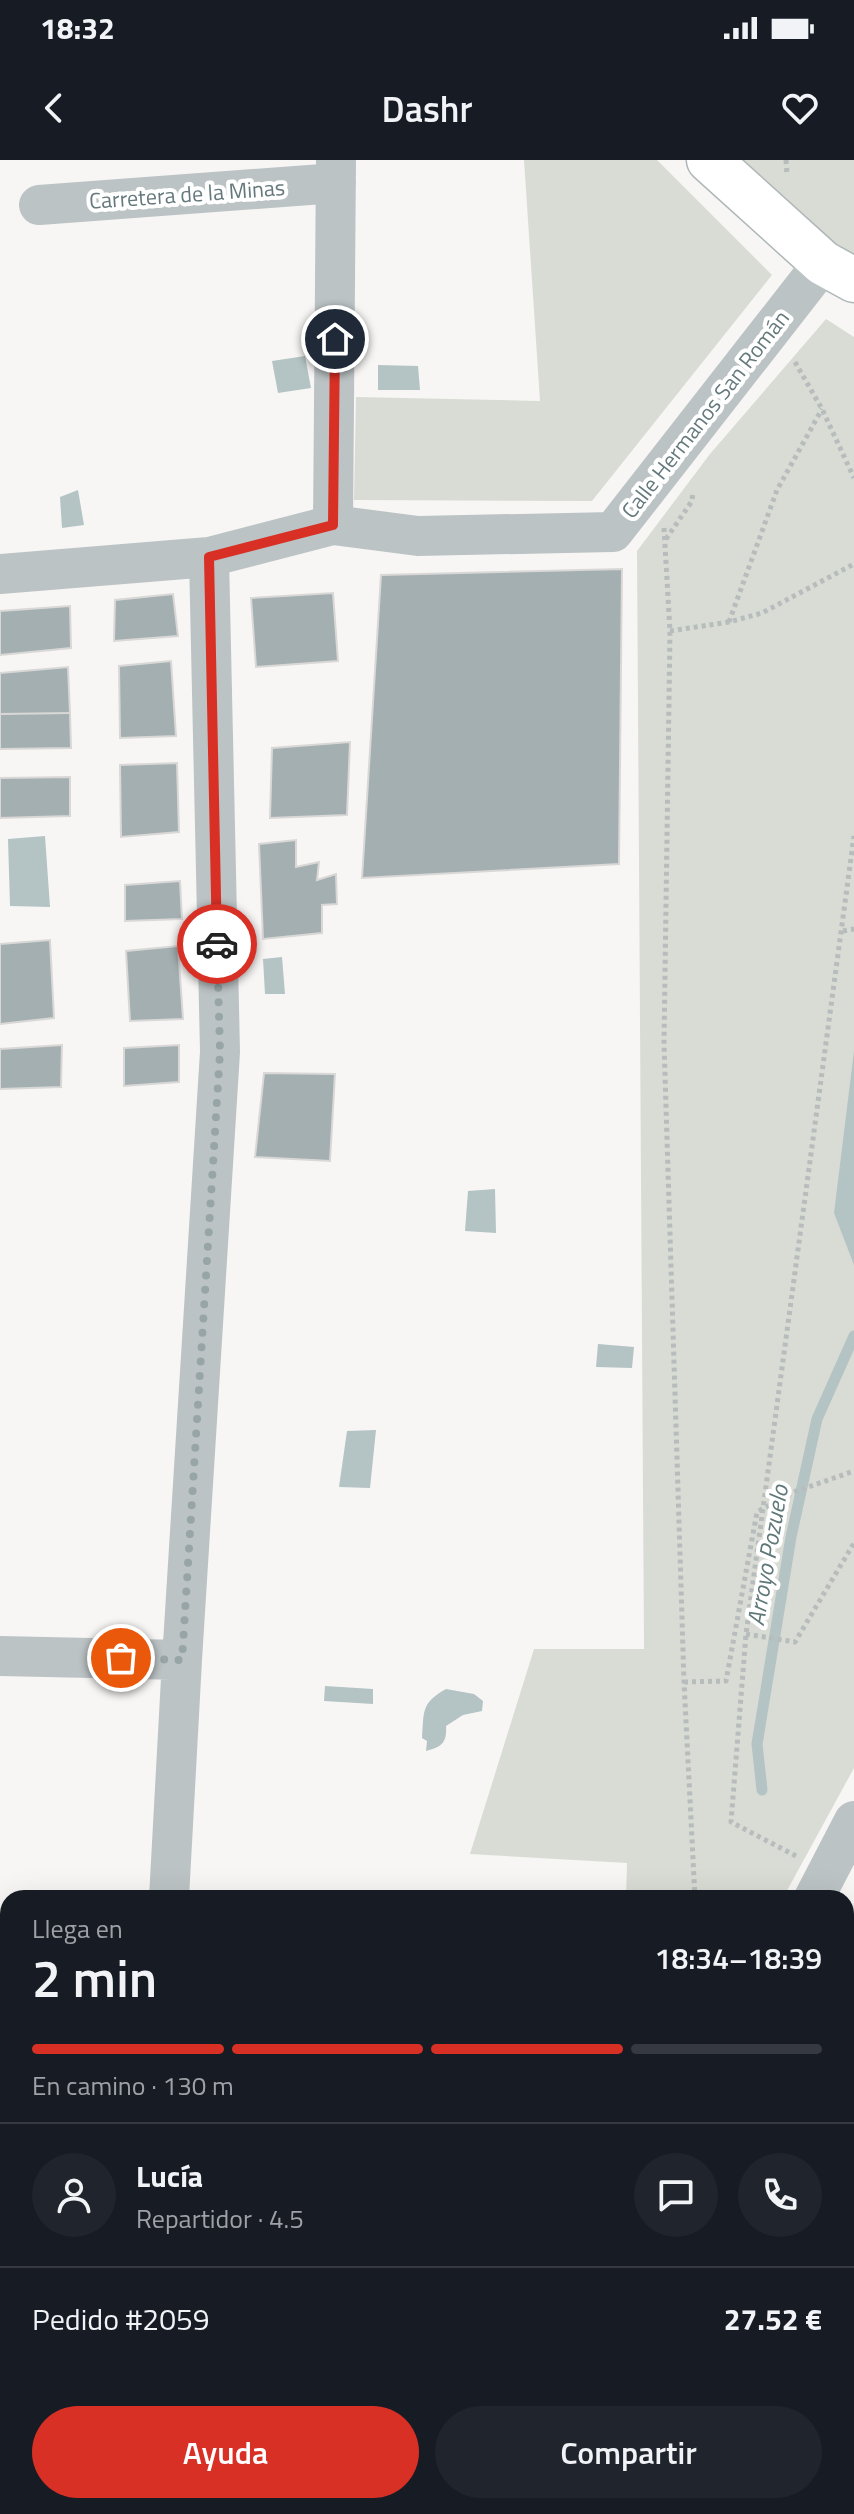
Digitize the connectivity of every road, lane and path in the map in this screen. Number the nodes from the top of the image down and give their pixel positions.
1 (709, 160) edge
2 (336, 172) edge
3 (39, 205) dead end
4 (838, 272) edge
5 (792, 356) dead end
6 (822, 409) junction
7 (854, 478) edge
8 (653, 480) junction
9 (333, 525) junction
10 (209, 557) junction
11 (854, 564) edge
12 (0, 574) edge
13 (729, 622) junction
14 (670, 631) junction
15 (854, 836) edge
16 (854, 929) edge
17 (843, 931) junction
18 (854, 1471) edge
19 (764, 1508) junction
20 (854, 1543) edge
21 (746, 1634) junction
22 (0, 1656) edge
23 (182, 1660) junction
24 (684, 1682) junction
25 (854, 1821) edge
26 (804, 1860) dead end
27 (169, 1890) edge
28 (695, 1890) edge
29 (818, 1890) edge

1 - 4 main road
2 - 3 street, Carretera de la Minas
2 - 9 street, Carretera de la Minas
4 - 8 street, Calle Hermanos San Román
5 - 6 path
6 - 7 path
6 - 13 path
8 - 9 street, Calle Hermanos San Román
8 - 14 path
9 - 10 street, Calle Hermanos San Román
10 - 12 street, Calle Hermanos San Román
10 - 23 street
11 - 13 path
13 - 14 path
14 - 24 path
15 - 17 path
16 - 17 path
17 - 19 path
18 - 19 path
19 - 21 path
19 - 24 path
20 - 21 path
21 - 26 path
22 - 23 street
23 - 27 street
24 - 28 path
25 - 29 street

